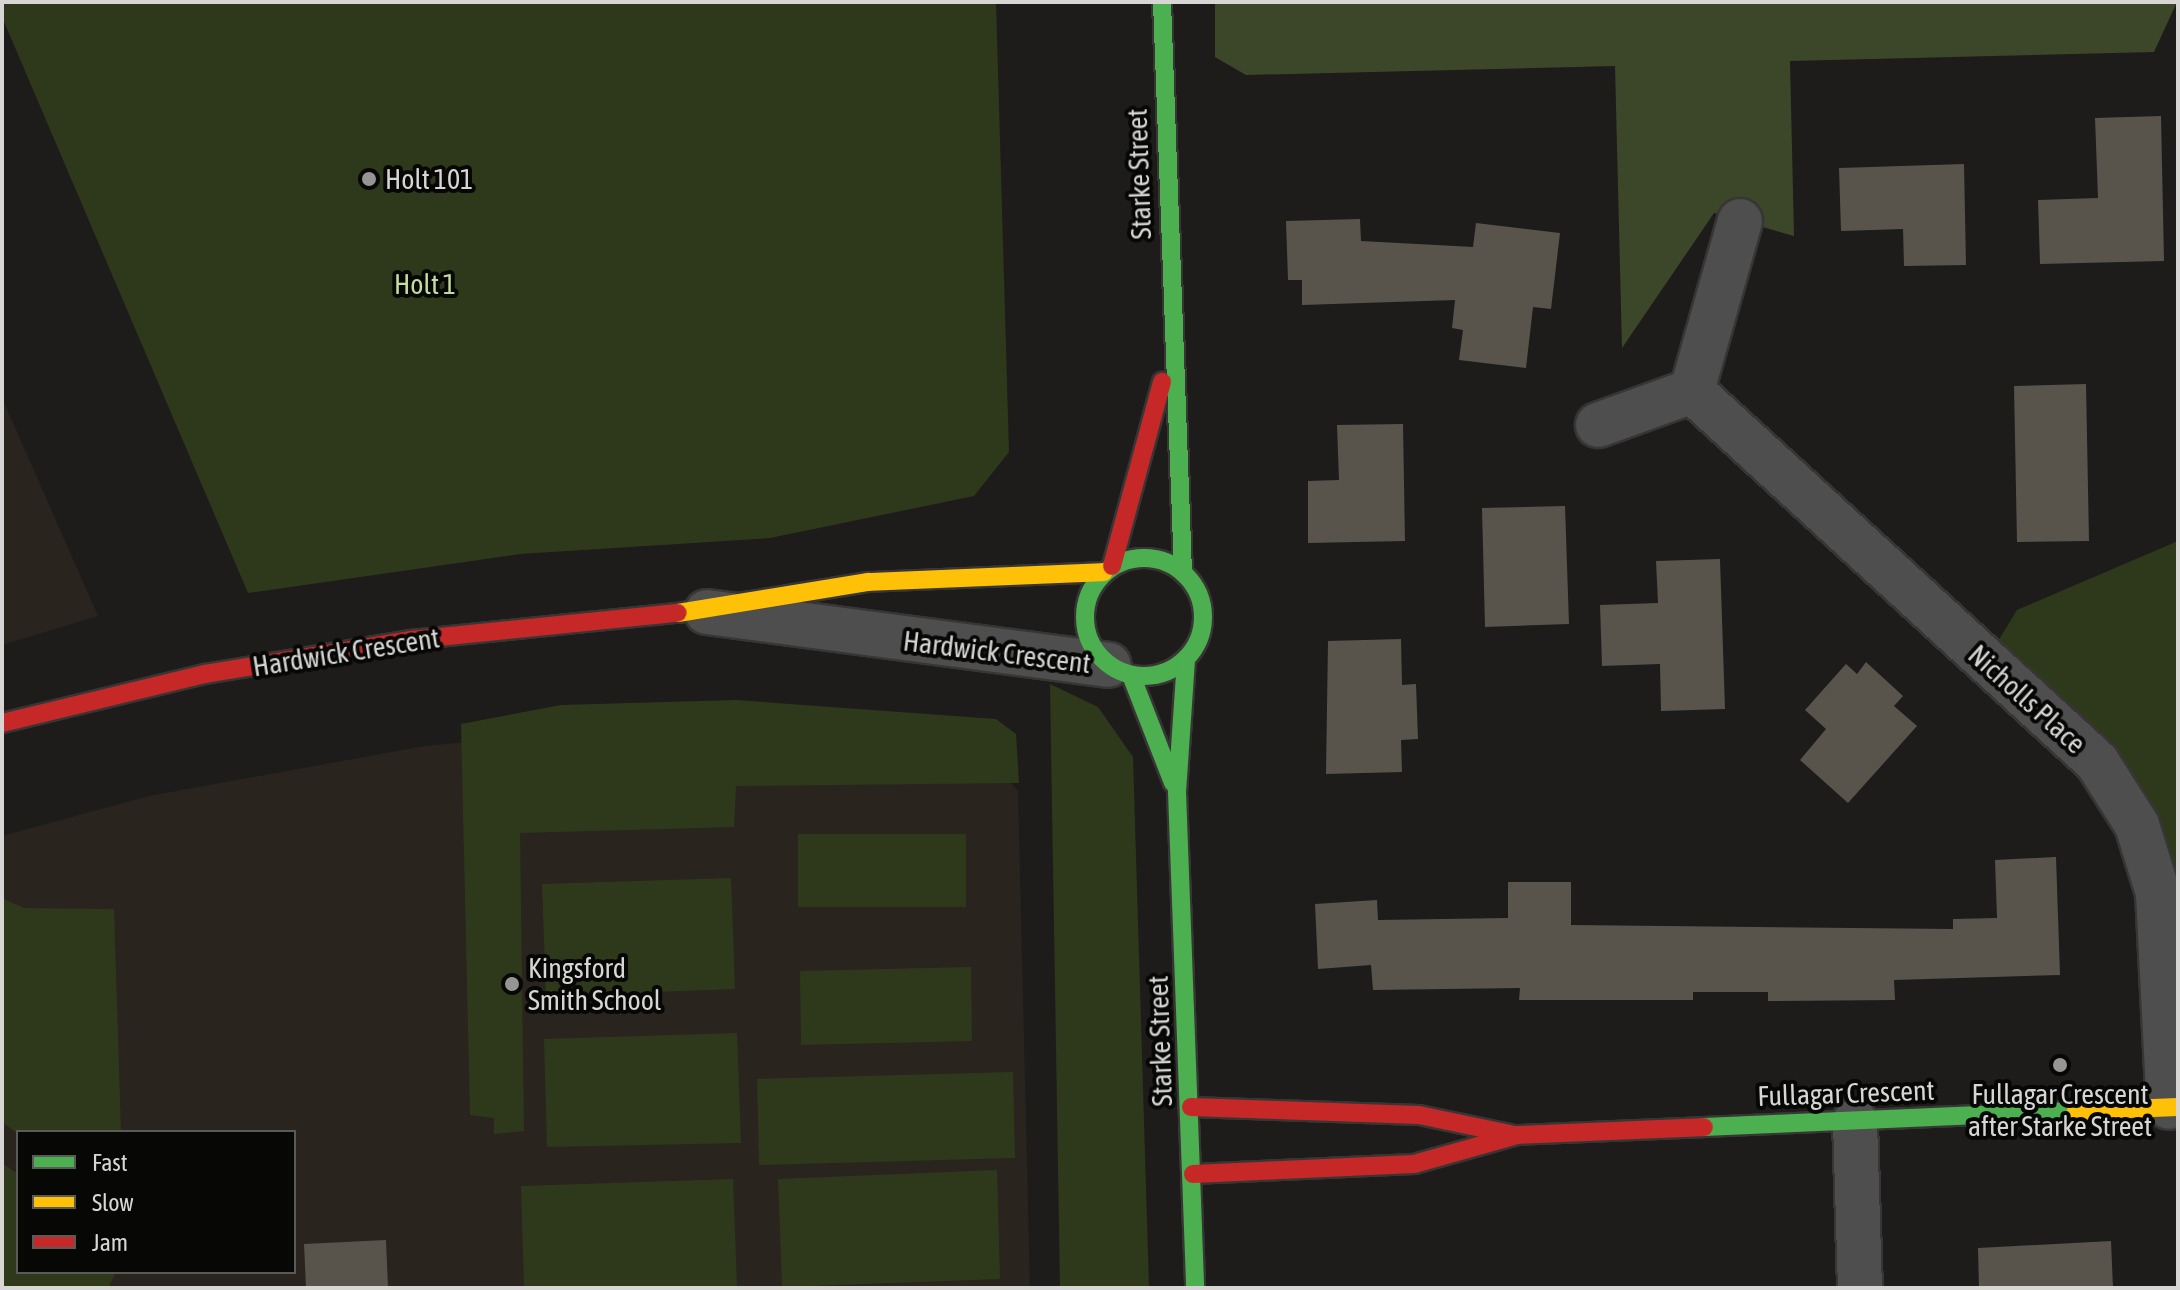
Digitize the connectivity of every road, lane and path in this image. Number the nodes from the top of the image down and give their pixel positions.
1 (1162, 2) edge
2 (1740, 221) dead end
3 (1172, 345) junction
4 (1692, 391) junction
5 (1598, 425) dead end
6 (1108, 569) junction
7 (1183, 573) junction
8 (696, 611) junction
9 (1186, 660) junction
10 (1120, 670) junction
11 (2, 723) edge
12 (1177, 792) junction
13 (1191, 1107) junction
14 (2174, 1107) edge
15 (1855, 1121) junction
16 (1517, 1135) junction
17 (1193, 1174) junction
18 (1195, 1288) edge
19 (1860, 1288) edge

1 - 3 street, Starke Street
2 - 4 street
3 - 6 street, Starke Street
3 - 7 street, Starke Street
4 - 5 street
4 - 14 street, Nicholls Place
6 - 7 street
6 - 8 street, Hardwick Crescent
6 - 10 street
7 - 9 street
8 - 10 street, Hardwick Crescent
8 - 11 street, Hardwick Crescent
9 - 10 street
9 - 12 street, Starke Street
10 - 12 street, Starke Street
12 - 13 street, Starke Street
13 - 16 street, Fullagar Crescent
13 - 17 street, Starke Street
14 - 15 street, Fullagar Crescent
15 - 16 street, Fullagar Crescent
15 - 19 street
16 - 17 street, Fullagar Crescent
17 - 18 street, Starke Street

